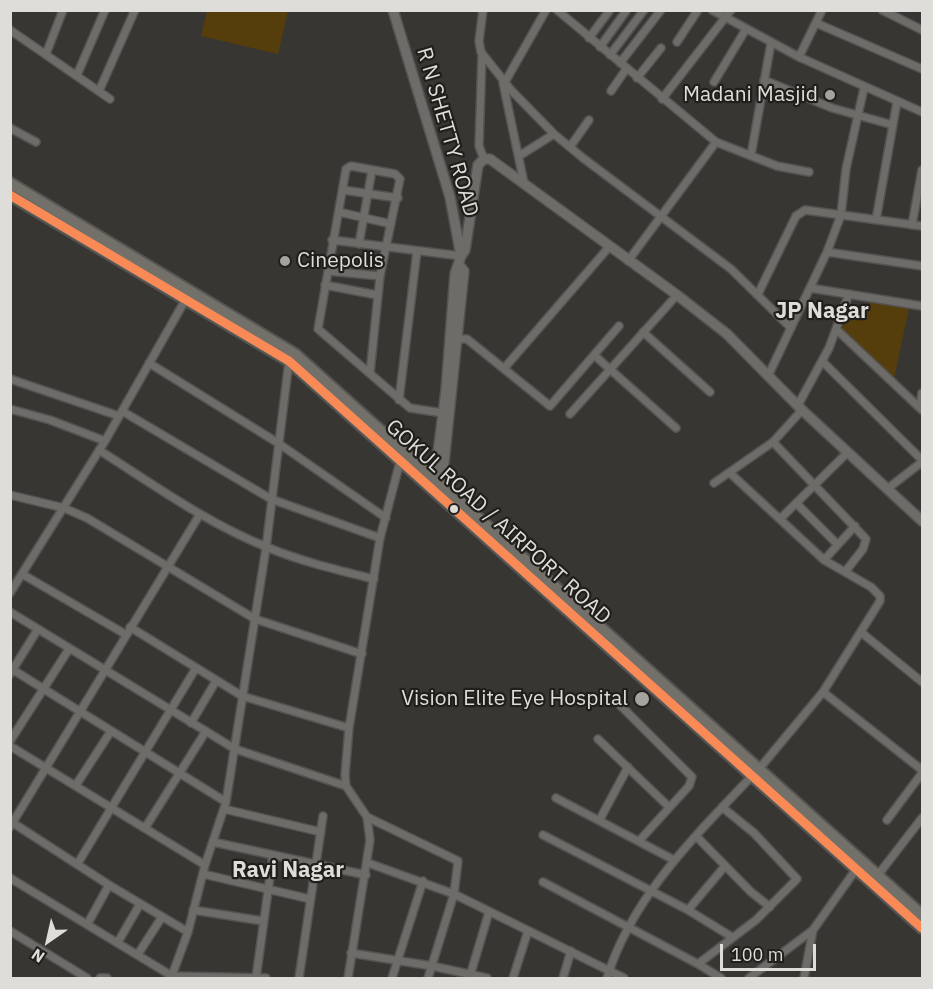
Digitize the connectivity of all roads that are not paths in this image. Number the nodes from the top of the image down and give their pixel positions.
1 (63, 10) edge
2 (105, 10) edge
3 (135, 10) edge
4 (393, 10) edge
5 (483, 10) edge
6 (546, 10) edge
7 (557, 10) edge
8 (610, 10) edge
9 (644, 10) edge
10 (661, 10) edge
11 (698, 10) edge
12 (712, 10) edge
13 (731, 10) edge
14 (822, 10) edge
15 (882, 10) edge
16 (626, 11) edge
17 (726, 18) junction
18 (816, 23) junction
19 (746, 29) junction
20 (10, 30) edge
21 (922, 30) edge
22 (589, 38) junction
23 (677, 42) dead end
24 (771, 43) junction
25 (600, 47) junction
26 (661, 48) dead end
27 (482, 53) junction
28 (46, 54) junction
29 (610, 55) junction
30 (799, 57) junction
31 (620, 63) junction
32 (627, 68) junction
33 (922, 69) edge
34 (77, 75) junction
35 (638, 78) junction
36 (764, 80) junction
37 (504, 81) junction
38 (714, 82) dead end
39 (864, 88) junction
40 (99, 91) junction
41 (611, 91) dead end
42 (110, 99) dead end
43 (662, 99) junction
44 (897, 102) junction
45 (922, 112) edge
46 (856, 117) junction
47 (589, 120) dead end
48 (892, 125) junction
49 (10, 128) edge
50 (554, 134) junction
51 (36, 142) dead end
52 (716, 142) junction
53 (570, 147) junction
54 (751, 155) junction
55 (519, 156) junction
56 (484, 159) junction
57 (372, 170) junction
58 (922, 170) edge
59 (809, 172) dead end
60 (10, 183) edge
61 (524, 183) junction
62 (343, 190) junction
63 (368, 194) junction
64 (10, 195) edge
65 (398, 198) junction
66 (339, 212) junction
67 (841, 215) junction
68 (661, 216) junction
69 (363, 218) junction
70 (876, 220) junction
71 (391, 224) junction
72 (912, 225) junction
73 (922, 226) edge
74 (332, 240) junction
75 (359, 244) junction
76 (609, 247) junction
77 (386, 248) junction
78 (417, 251) junction
79 (827, 252) junction
80 (460, 261) junction
81 (628, 261) junction
82 (922, 266) edge
83 (328, 271) junction
84 (380, 276) junction
85 (325, 285) junction
86 (810, 288) junction
87 (758, 294) junction
88 (849, 294) junction
89 (189, 295) junction
90 (377, 295) junction
91 (677, 295) junction
92 (922, 306) edge
93 (619, 327) dead end
94 (791, 328) junction
95 (836, 329) junction
96 (643, 332) junction
97 (455, 340) junction
98 (594, 355) junction
99 (289, 361) junction
100 (822, 361) junction
101 (149, 363) junction
102 (507, 365) dead end
103 (610, 369) junction
104 (370, 373) junction
105 (768, 376) junction
106 (10, 379) edge
107 (710, 392) dead end
108 (922, 393) edge
109 (399, 400) junction
110 (921, 406) edge
111 (800, 407) junction
112 (10, 409) edge
113 (121, 414) junction
114 (570, 414) dead end
115 (445, 420) junction
116 (676, 428) dead end
117 (105, 441) junction
118 (278, 442) junction
119 (774, 442) junction
120 (99, 450) junction
121 (848, 452) junction
122 (402, 455) junction
123 (922, 461) edge
124 (729, 473) junction
125 (714, 483) dead end
126 (438, 487) junction
127 (815, 487) junction
128 (887, 489) junction
129 (10, 495) edge
130 (271, 499) junction
131 (797, 504) junction
132 (64, 508) junction
133 (200, 514) junction
134 (386, 518) junction
135 (780, 519) junction
136 (922, 521) edge
137 (855, 526) junction
138 (380, 538) junction
139 (837, 544) junction
140 (266, 548) junction
141 (824, 560) junction
142 (167, 567) junction
143 (845, 572) junction
144 (22, 574) junction
145 (374, 579) junction
146 (10, 593) edge
147 (10, 612) edge
148 (255, 619) junction
149 (130, 627) junction
150 (38, 629) junction
151 (862, 633) junction
152 (125, 634) junction
153 (69, 649) junction
154 (362, 654) junction
155 (196, 668) junction
156 (11, 670) edge
157 (105, 670) junction
158 (216, 681) junction
159 (922, 682) edge
160 (43, 689) junction
161 (823, 692) junction
162 (242, 696) junction
163 (620, 705) dead end
164 (170, 710) junction
165 (80, 711) junction
166 (191, 723) junction
167 (349, 728) junction
168 (111, 731) junction
169 (206, 731) junction
170 (598, 739) dead end
171 (10, 743) edge
172 (234, 749) junction
173 (144, 751) junction
174 (44, 767) junction
175 (628, 767) junction
176 (922, 771) edge
177 (178, 772) junction
178 (756, 772) junction
179 (76, 785) junction
180 (346, 786) junction
181 (556, 798) dead end
182 (225, 806) junction
183 (669, 807) junction
184 (722, 807) junction
185 (110, 808) junction
186 (323, 816) dead end
187 (367, 817) junction
188 (922, 818) edge
189 (600, 819) junction
190 (887, 820) dead end
191 (11, 824) edge
192 (145, 828) junction
193 (321, 832) junction
194 (543, 835) dead end
195 (697, 837) junction
196 (639, 841) junction
197 (213, 842) junction
198 (273, 855) junction
199 (674, 860) junction
200 (78, 863) junction
201 (315, 863) junction
202 (368, 863) junction
203 (859, 864) junction
204 (205, 865) junction
205 (725, 867) junction
206 (203, 873) junction
207 (366, 875) junction
208 (878, 875) junction
209 (10, 878) edge
210 (423, 881) junction
211 (543, 882) dead end
212 (109, 885) junction
213 (268, 887) junction
214 (651, 892) junction
215 (454, 894) junction
216 (310, 899) junction
217 (140, 904) junction
218 (770, 907) junction
219 (193, 910) junction
220 (688, 910) junction
221 (489, 912) junction
222 (922, 915) edge
223 (162, 917) junction
224 (263, 921) junction
225 (88, 923) junction
226 (630, 928) junction
227 (922, 928) edge
228 (813, 930) junction
229 (528, 931) junction
230 (10, 932) edge
231 (188, 932) junction
232 (732, 937) junction
233 (118, 942) junction
234 (571, 951) junction
235 (351, 953) junction
236 (138, 954) junction
237 (397, 960) junction
238 (698, 964) junction
239 (432, 966) junction
240 (610, 970) junction
241 (469, 976) edge
242 (171, 977) edge
243 (87, 978) edge
244 (100, 978) edge
245 (107, 978) edge
246 (223, 978) edge
247 (256, 978) edge
248 (266, 978) edge
249 (299, 978) edge
250 (348, 978) edge
251 (392, 978) edge
252 (428, 978) edge
253 (487, 978) edge
254 (513, 978) edge
255 (563, 978) edge
256 (607, 978) edge
257 (624, 978) edge
258 (721, 978) edge
259 (749, 978) edge
260 (804, 978) edge

1 - 28 street
2 - 34 street
3 - 40 street
4 - 80 street, R N SHETTY ROAD
5 - 27 street
6 - 37 street
7 - 22 street
8 - 22 street
9 - 29 street
10 - 31 street
11 - 23 street
12 - 17 street
13 - 17 street
14 - 18 street
15 - 21 street
16 - 25 street
17 - 19 street
17 - 43 street
18 - 30 street
18 - 33 street
19 - 24 street
19 - 38 street
20 - 28 street
22 - 25 street
24 - 30 street
24 - 36 street
25 - 29 street
26 - 35 street
27 - 37 street
27 - 56 street
28 - 34 street
29 - 31 street
30 - 39 street
31 - 32 street
32 - 35 street
32 - 41 street
34 - 40 street
35 - 43 street
36 - 46 street
36 - 54 street
37 - 50 street
37 - 55 street
39 - 44 street
39 - 46 street
40 - 42 street
43 - 52 street
44 - 45 street
44 - 48 street
46 - 48 street
46 - 67 street
47 - 53 street
48 - 70 street
49 - 51 street
50 - 53 street
50 - 55 street
52 - 54 street
52 - 68 street
53 - 68 street
54 - 59 street
55 - 61 street
56 - 61 street
56 - 80 street
57 - 62 street
57 - 63 street
57 - 65 street
58 - 72 street
60 - 89 main road, GOKUL ROAD / AIRPORT ROAD
61 - 76 street
62 - 63 street
62 - 66 street
63 - 65 street
63 - 69 street
64 - 89 main road, GOKUL ROAD / AIRPORT ROAD
65 - 71 street
66 - 69 street
66 - 74 street
67 - 70 street
67 - 79 street
67 - 87 street
68 - 81 street
68 - 87 street
69 - 71 street
69 - 75 street
70 - 72 street
71 - 77 street
72 - 73 street
74 - 75 street
74 - 83 street
75 - 77 street
76 - 81 street
76 - 102 street
77 - 78 street
77 - 84 street
78 - 80 street
78 - 109 street
79 - 82 street
79 - 86 street
80 - 97 street, R N SHETTY ROAD
81 - 91 street
83 - 84 street
83 - 85 street
84 - 90 street
85 - 90 street
85 - 104 street
86 - 88 street
86 - 94 street
87 - 94 street
88 - 92 street
88 - 95 street
89 - 99 main road, GOKUL ROAD / AIRPORT ROAD
89 - 101 street
89 - 122 main road, GOKUL ROAD / AIRPORT ROAD
90 - 104 street
91 - 96 street
91 - 105 street
93 - 98 street
94 - 105 street
95 - 100 street
95 - 110 street
96 - 103 street
96 - 107 street
97 - 98 street
97 - 115 street, R N SHETTY ROAD
98 - 103 street
99 - 118 street
99 - 122 main road, GOKUL ROAD / AIRPORT ROAD
100 - 111 street
100 - 123 street
101 - 113 street
101 - 118 street
103 - 114 street
103 - 116 street
104 - 109 street
105 - 111 street
106 - 113 street
108 - 110 street
109 - 115 street
111 - 119 street
111 - 121 street
112 - 117 street
113 - 117 street
113 - 130 street
115 - 126 street, R N SHETTY ROAD
117 - 120 street
118 - 130 street
118 - 134 street
119 - 124 street
119 - 127 street
120 - 132 street
120 - 133 street
121 - 127 street
121 - 128 street
122 - 126 main road, GOKUL ROAD / AIRPORT ROAD
122 - 134 street
123 - 128 street
124 - 125 street
124 - 135 street
126 - 178 main road, GOKUL ROAD / AIRPORT ROAD
127 - 131 street
127 - 137 street
128 - 136 street
129 - 132 street
130 - 138 street
130 - 140 street
131 - 135 street
131 - 139 street
132 - 142 street
132 - 144 street
133 - 140 street
133 - 142 street
134 - 138 street
135 - 141 street
137 - 139 street
137 - 143 street
138 - 145 street
139 - 141 street
140 - 145 street
140 - 148 street
141 - 143 street
142 - 148 street
142 - 149 street
143 - 151 street
144 - 146 street
144 - 152 street
145 - 154 street
147 - 150 street
148 - 154 street
148 - 162 street
149 - 152 street
149 - 155 street
150 - 153 street
150 - 156 street
151 - 159 street
151 - 161 street
152 - 157 street
153 - 157 street
153 - 160 street
154 - 167 street
155 - 158 street
155 - 164 street
156 - 160 street
157 - 164 street
157 - 165 street
158 - 162 street
158 - 166 street
160 - 165 street
160 - 171 street
161 - 176 street
161 - 178 street
162 - 167 street
162 - 172 street
163 - 183 street
164 - 166 street
164 - 173 street
165 - 168 street
165 - 174 street
166 - 169 street
167 - 180 street
168 - 173 street
168 - 179 street
169 - 172 street
169 - 177 street
170 - 175 street
171 - 174 street
172 - 180 street
172 - 182 street
173 - 177 street
173 - 185 street
174 - 179 street
174 - 191 street
175 - 183 street
175 - 189 street
176 - 190 street
177 - 182 street
177 - 192 street
178 - 184 street
178 - 203 main road, GOKUL ROAD / AIRPORT ROAD
179 - 185 street
180 - 187 street
181 - 189 street
182 - 193 street
182 - 197 street
183 - 196 street
184 - 195 street
184 - 218 street
185 - 192 street
185 - 200 street
186 - 193 street
187 - 202 street
187 - 215 street
188 - 208 street
189 - 196 street
191 - 200 street
192 - 204 street
193 - 201 street
194 - 214 street
195 - 199 street
195 - 205 street
196 - 199 street
197 - 198 street
197 - 204 street
198 - 201 street
198 - 213 street
199 - 214 street
200 - 212 street
201 - 207 street
201 - 216 street
202 - 207 street
202 - 210 street
203 - 208 main road, GOKUL ROAD / AIRPORT ROAD
203 - 227 main road, GOKUL ROAD / AIRPORT ROAD
203 - 228 street
204 - 206 street
205 - 218 street
205 - 220 street
206 - 213 street
206 - 219 street
207 - 235 street
208 - 222 main road, GOKUL ROAD / AIRPORT ROAD
209 - 225 street
210 - 215 street
210 - 237 street
211 - 226 street
212 - 217 street
212 - 225 street
213 - 216 street
213 - 224 street
214 - 220 street
214 - 226 street
215 - 221 street
215 - 239 street
216 - 249 street
217 - 223 street
217 - 233 street
218 - 232 street
219 - 224 street
219 - 231 street
220 - 232 street
221 - 229 street
221 - 241 street
223 - 231 street
223 - 236 street
224 - 247 street
225 - 233 street
226 - 238 street
226 - 240 street
228 - 259 street
228 - 260 street
229 - 234 street
229 - 254 street
230 - 243 street
231 - 242 street
232 - 238 street
233 - 236 street
234 - 240 street
234 - 255 street
235 - 237 street
235 - 250 street
236 - 242 street
237 - 239 street
237 - 251 street
238 - 258 street
239 - 241 street
239 - 252 street
240 - 256 street
240 - 257 street
241 - 253 street
242 - 246 street
244 - 245 street
246 - 247 street
247 - 248 street

